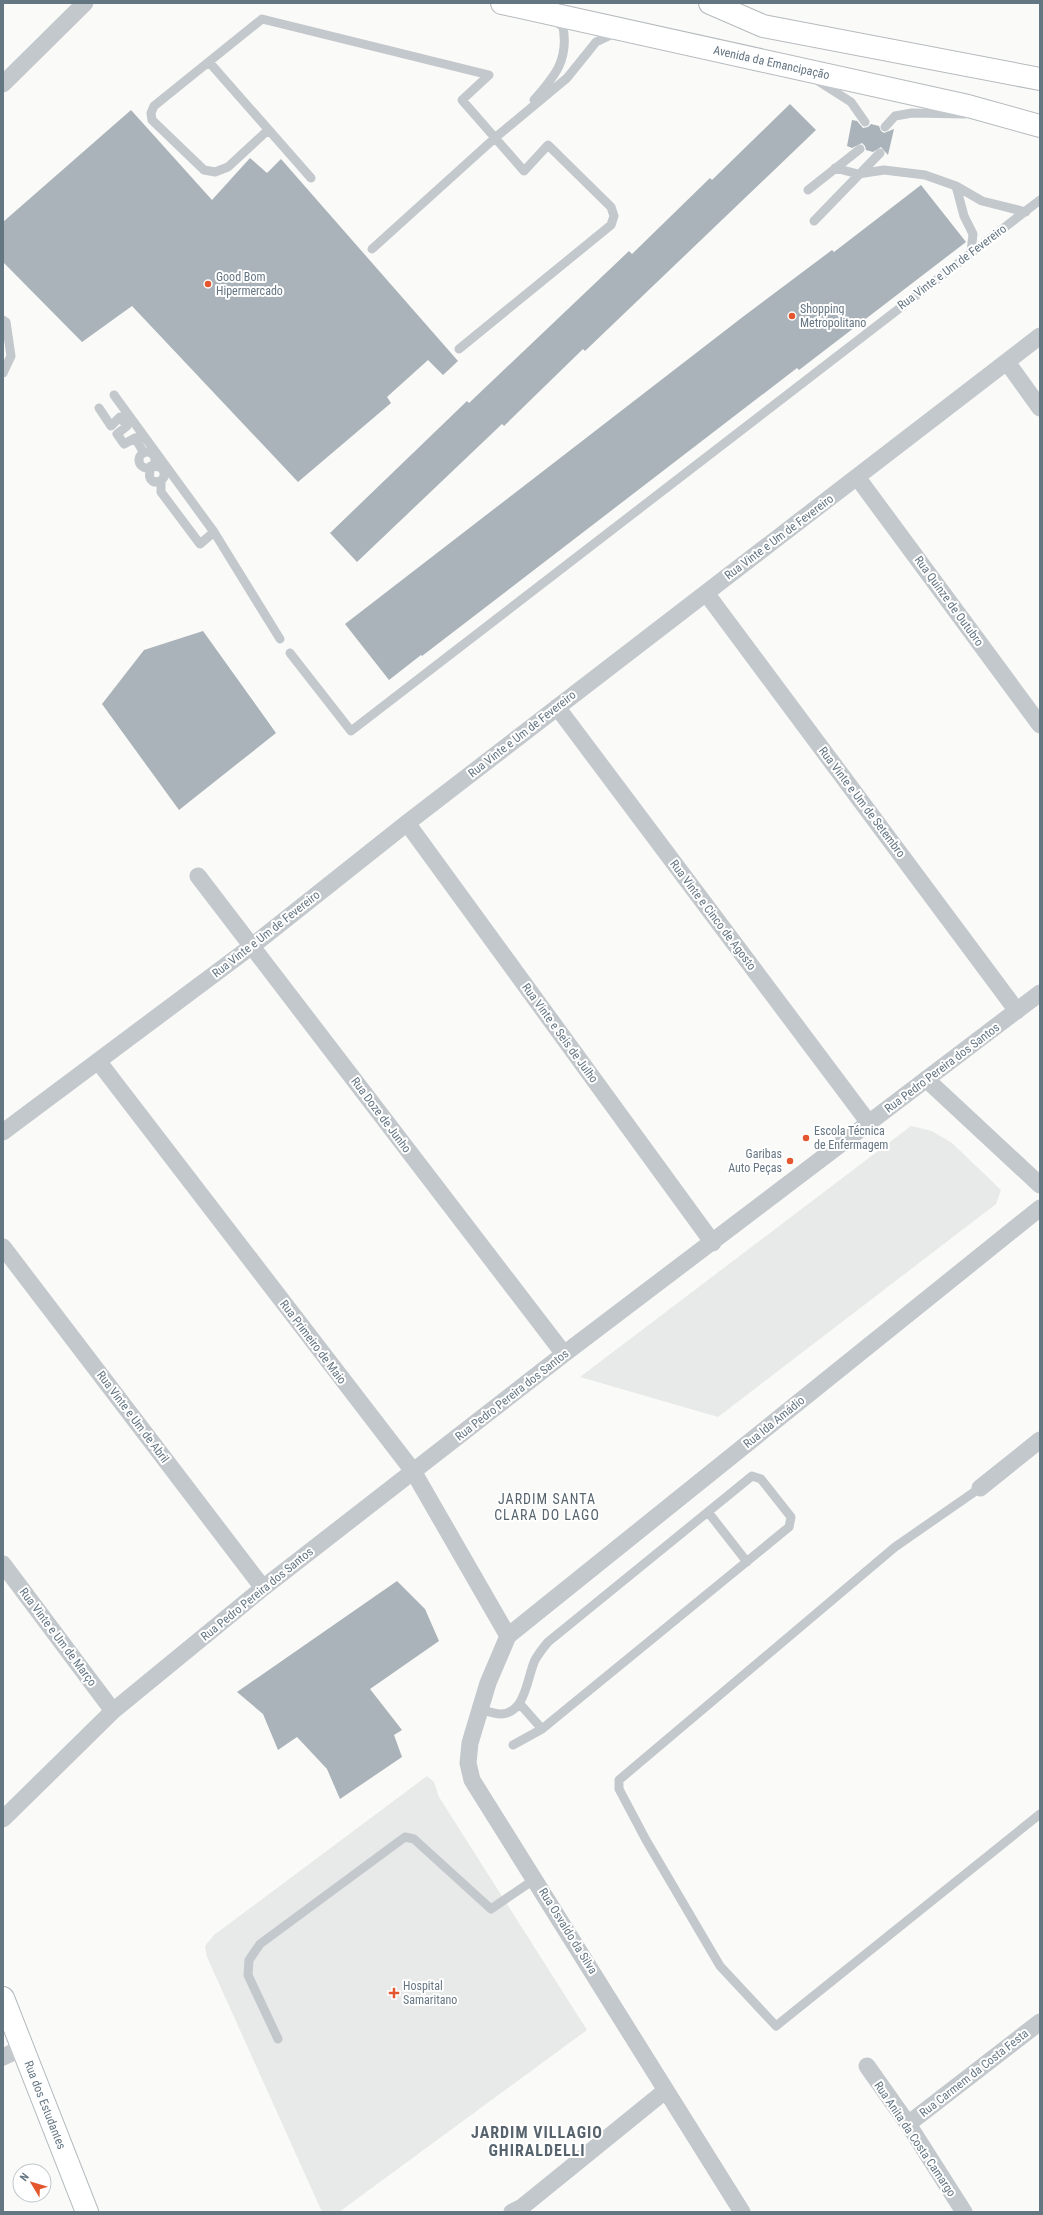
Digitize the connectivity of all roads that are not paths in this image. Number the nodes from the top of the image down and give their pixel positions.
1 (85, 3) edge
2 (502, 3) edge
3 (710, 3) edge
4 (537, 10) junction
5 (638, 33) junction
6 (768, 61) junction
7 (209, 62) junction
8 (1040, 79) edge
9 (3, 83) edge
10 (1009, 116) junction
11 (514, 122) junction
12 (865, 122) dead end
13 (1040, 126) edge
14 (885, 127) dead end
15 (267, 131) junction
16 (496, 136) junction
17 (860, 149) dead end
18 (880, 153) dead end
19 (835, 168) junction
20 (858, 174) junction
21 (311, 178) dead end
22 (956, 186) junction
23 (808, 190) dead end
24 (1040, 200) edge
25 (1026, 212) junction
26 (814, 222) dead end
27 (372, 249) dead end
28 (971, 252) junction
29 (3, 320) edge
30 (1040, 336) edge
31 (459, 349) dead end
32 (1007, 362) junction
33 (3, 374) edge
34 (114, 396) dead end
35 (99, 408) dead end
36 (1040, 408) edge
37 (857, 477) junction
38 (214, 532) junction
39 (706, 593) junction
40 (280, 638) dead end
41 (290, 653) dead end
42 (557, 707) junction
43 (1040, 725) edge
44 (407, 823) junction
45 (198, 876) dead end
46 (252, 946) junction
47 (1040, 993) edge
48 (1017, 1011) junction
49 (98, 1061) junction
50 (926, 1079) junction
51 (869, 1123) junction
52 (3, 1132) edge
53 (1040, 1185) edge
54 (1040, 1208) edge
55 (713, 1243) junction
56 (3, 1247) edge
57 (564, 1354) junction
58 (1040, 1440) edge
59 (413, 1471) junction
60 (980, 1488) joint
61 (708, 1512) junction
62 (747, 1562) junction
63 (3, 1564) edge
64 (263, 1588) junction
65 (508, 1636) junction
66 (520, 1704) junction
67 (480, 1709) junction
68 (113, 1711) junction
69 (542, 1729) junction
70 (513, 1745) dead end
71 (1040, 1814) edge
72 (3, 1819) edge
73 (535, 1878) junction
74 (3, 1998) edge
75 (1040, 2022) edge
76 (278, 2038) dead end
77 (24, 2047) junction
78 (3, 2057) edge
79 (867, 2066) dead end
80 (665, 2091) junction
81 (908, 2124) junction
82 (520, 2210) edge
83 (87, 2212) edge
84 (742, 2212) edge
85 (964, 2212) edge

1 - 9 street
2 - 4 main road, Avenida da Emancipação
3 - 8 main road
4 - 5 main road, Avenida da Emancipação
4 - 11 lane
5 - 6 main road, Avenida da Emancipação
5 - 11 lane
6 - 10 main road, Avenida da Emancipação
6 - 12 lane
7 - 15 lane
7 - 15 lane
7 - 16 lane
10 - 13 main road, Avenida da Emancipação
10 - 14 lane
11 - 16 lane
15 - 21 lane
16 - 27 lane
16 - 31 lane
17 - 19 lane
18 - 20 lane
19 - 20 lane
19 - 23 lane
20 - 22 lane
20 - 26 lane
22 - 25 lane
22 - 28 lane
24 - 25 lane, Rua Vinte e Um de Fevereiro
25 - 28 lane, Rua Vinte e Um de Fevereiro
28 - 41 lane, Rua Vinte e Um de Fevereiro
29 - 33 lane
30 - 32 street, Rua Vinte e Um de Fevereiro
32 - 36 street
32 - 37 street, Rua Vinte e Um de Fevereiro
34 - 38 lane
35 - 38 lane
37 - 39 street, Rua Vinte e Um de Fevereiro
37 - 43 street, Rua Quinze de Outubro
38 - 40 lane
39 - 42 street, Rua Vinte e Um de Fevereiro
39 - 48 street, Rua Vinte e Um de Setembro
42 - 44 street, Rua Vinte e Um de Fevereiro
42 - 51 street, Rua Vinte e Cinco de Agosto
44 - 46 street, Rua Vinte e Um de Fevereiro
44 - 55 street, Rua Vinte e Seis de Julho
45 - 46 street, Rua Doze de Junho
46 - 49 street, Rua Vinte e Um de Fevereiro
46 - 57 street, Rua Doze de Junho
47 - 48 street, Rua Pedro Pereira dos Santos
48 - 50 street, Rua Pedro Pereira dos Santos
49 - 52 street, Rua Vinte e Um de Fevereiro
49 - 59 street, Rua Primeiro de Maio
50 - 51 street, Rua Pedro Pereira dos Santos
50 - 53 street
51 - 55 street, Rua Pedro Pereira dos Santos
54 - 65 street, Rua Ida Amádio
55 - 57 street, Rua Pedro Pereira dos Santos
56 - 64 street, Rua Vinte e Um de Abril
57 - 59 street, Rua Pedro Pereira dos Santos
58 - 60 street
59 - 64 street, Rua Pedro Pereira dos Santos
59 - 65 street, Rua Primeiro de Maio
60 - 71 lane
61 - 62 lane
61 - 62 lane
61 - 66 lane
62 - 69 lane
63 - 68 street, Rua Vinte e Um de Março
64 - 68 street, Rua Pedro Pereira dos Santos
65 - 67 street, Rua Osvaldo da Silva
66 - 67 lane
66 - 69 lane
67 - 73 street, Rua Osvaldo da Silva
68 - 72 street, Rua Pedro Pereira dos Santos
69 - 70 lane
73 - 76 lane
73 - 80 street, Rua Osvaldo da Silva
74 - 77 main road, Rua dos Estudantes
75 - 81 street, Rua Carmem da Costa Festa
77 - 78 street
77 - 83 main road, Rua dos Estudantes
79 - 81 street, Rua Anita da Costa Camargo
80 - 82 street
80 - 84 street, Rua Osvaldo da Silva
81 - 85 street, Rua Anita da Costa Camargo

